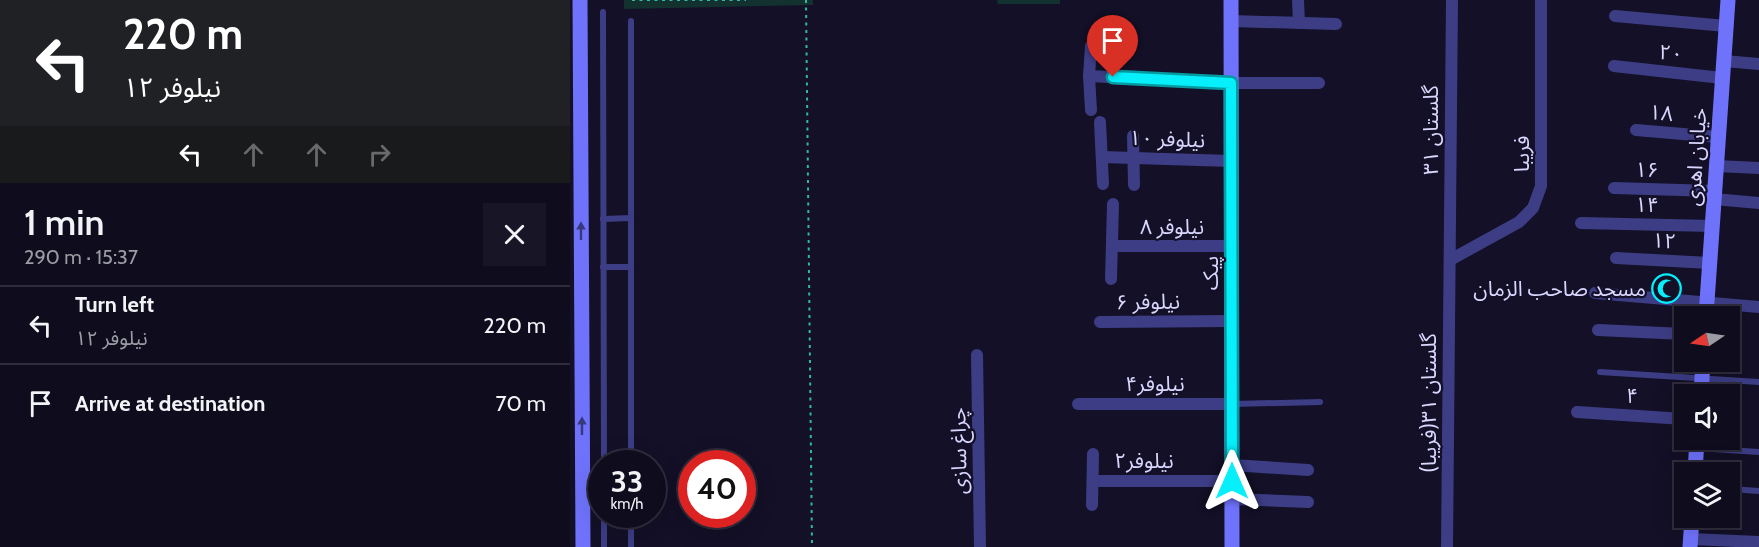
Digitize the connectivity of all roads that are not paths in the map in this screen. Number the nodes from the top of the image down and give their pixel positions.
1 (580, 0) edge
2 (1231, 0) edge
3 (1298, 0) edge
4 (1452, 0) edge
5 (1541, 0) edge
6 (1728, 0) edge
7 (603, 12) dead end
8 (1615, 16) dead end
9 (631, 21) dead end
10 (1231, 21) junction
11 (1299, 23) junction
12 (1336, 24) dead end
13 (1726, 26) junction
14 (1091, 46) dead end
15 (1724, 61) junction
16 (1759, 64) edge
17 (1614, 66) dead end
18 (1089, 76) junction
19 (1722, 78) junction
20 (1231, 83) junction
21 (1319, 83) dead end
22 (1091, 110) dead end
23 (1100, 122) dead end
24 (1636, 130) dead end
25 (1133, 136) dead end
26 (1718, 137) junction
27 (1102, 157) junction
28 (1133, 158) junction
29 (1231, 161) junction
30 (1716, 166) junction
31 (1759, 168) edge
32 (1103, 184) dead end
33 (1134, 184) dead end
34 (1614, 188) dead end
35 (1714, 195) junction
36 (1759, 203) edge
37 (1113, 204) dead end
38 (631, 218) junction
39 (603, 219) junction
40 (1581, 223) dead end
41 (1712, 226) junction
42 (1112, 246) junction
43 (1232, 246) junction
44 (1616, 258) dead end
45 (1450, 260) junction
46 (1710, 263) junction
47 (603, 267) junction
48 (631, 267) junction
49 (1111, 279) dead end
50 (1595, 293) dead end
51 (1685, 306) edge
52 (1706, 306) edge
53 (1759, 307) edge
54 (1740, 308) edge
55 (1232, 321) junction
56 (1100, 322) dead end
57 (1598, 330) dead end
58 (1674, 334) edge
59 (977, 355) dead end
60 (1600, 372) dead end
61 (1702, 372) edge
62 (1702, 379) junction
63 (1759, 382) edge
64 (1702, 384) edge
65 (1320, 402) dead end
66 (1078, 404) dead end
67 (1232, 404) junction
68 (1577, 412) dead end
69 (1674, 418) edge
70 (604, 450) edge
71 (631, 450) edge
72 (1740, 450) edge
73 (1759, 452) edge
74 (1093, 454) dead end
75 (1232, 465) junction
76 (1308, 470) dead end
77 (1093, 481) junction
78 (1232, 481) junction
79 (1740, 490) edge
80 (1759, 491) edge
81 (1232, 500) junction
82 (1308, 502) dead end
83 (1092, 505) dead end
84 (604, 528) edge
85 (631, 528) edge
86 (1691, 528) edge
87 (1759, 542) edge
88 (1690, 543) edge
89 (583, 547) edge
90 (604, 547) edge
91 (631, 547) edge
92 (980, 547) edge
93 (1232, 547) edge
94 (1447, 547) edge

89 -> 1 street
2 - 10 street, پیک
3 - 11 street
4 - 45 street, گلستان ۳۱
5 - 45 street, فریبا
6 - 13 street, خیابان اهری
7 - 39 lane
8 - 13 street
9 - 38 lane
10 - 11 street
10 - 20 street, پیک
11 - 12 street
13 - 15 street, خیابان اهری
14 - 18 street
15 - 16 street
15 - 19 street, خیابان اهری
17 - 19 street, ۲۰
18 - 20 street
18 - 22 street
19 - 26 street, خیابان اهری
20 - 21 street
20 - 29 street, پیک
23 - 27 street
24 - 26 street, ۱۸
25 - 28 street
26 - 30 street, خیابان اهری
27 - 28 street, نیلوفر ۱۰
27 - 32 street
28 - 29 street, نیلوفر ۱۰
28 - 33 street
29 - 43 street, پیک
30 - 31 street
30 - 35 street, خیابان اهری
34 - 35 street, ۱۶
35 - 36 street, ۱۶
35 - 41 street, خیابان اهری
37 - 42 street
38 - 39 lane
38 - 48 lane
39 - 47 lane
40 - 41 street, ۱۴
41 - 46 street, خیابان اهری
42 - 43 street, نیلوفر ۸
42 - 49 street
43 - 55 street, پیک
44 - 46 street, ۱۲
45 - 94 street, گلستان ۳۱(فریبا)
46 - 52 street, خیابان اهری
47 - 48 lane
47 - 70 lane
48 - 71 lane
50 - 51 street
53 - 54 street
55 - 56 street, نیلوفر ۶
55 - 67 street, پیک
57 - 58 street
59 - 92 street, چراغ سازی
60 - 62 lane
61 - 62 street
62 - 63 lane
62 - 64 street
65 - 67 lane
66 - 67 street, نیلوفر۴
67 - 75 street, پیک
68 - 69 street, ۴
72 - 73 lane
74 - 77 street
75 - 76 street
75 - 78 street, پیک
77 - 78 street, نیلوفر۲
77 - 83 street
78 - 81 street, پیک
79 - 80 lane
81 - 82 street
81 - 93 street, پیک
84 - 90 lane
85 - 91 lane
86 - 88 street
87 - 88 street

